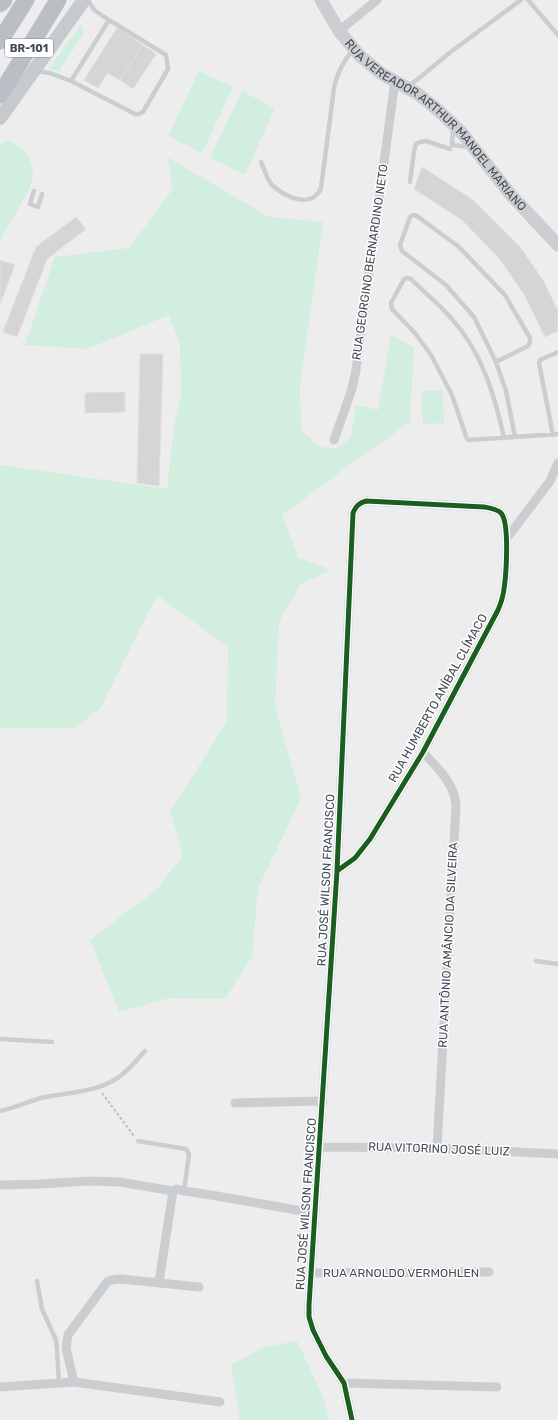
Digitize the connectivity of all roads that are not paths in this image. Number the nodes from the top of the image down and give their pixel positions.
1 (4, 0) edge
2 (26, 0) edge
3 (58, 0) edge
4 (84, 0) edge
5 (88, 0) edge
6 (321, 0) edge
7 (377, 0) edge
8 (521, 0) edge
9 (528, 0) edge
10 (0, 4) edge
11 (109, 20) junction
12 (339, 31) junction
13 (558, 35) edge
14 (0, 41) edge
15 (353, 49) junction
16 (33, 70) junction
17 (71, 81) junction
18 (395, 81) junction
19 (407, 88) junction
20 (0, 95) edge
21 (0, 118) edge
22 (450, 149) dead end
23 (261, 162) dead end
24 (410, 182) dead end
25 (34, 191) dead end
26 (42, 194) dead end
27 (558, 245) edge
28 (558, 352) edge
29 (496, 362) junction
30 (555, 434) edge
31 (515, 437) junction
32 (504, 438) junction
33 (334, 440) dead end
34 (558, 463) edge
35 (507, 538) junction
36 (424, 752) junction
37 (337, 871) junction
38 (536, 961) dead end
39 (558, 964) edge
40 (0, 1039) edge
41 (52, 1042) dead end
42 (145, 1051) dead end
43 (323, 1101) junction
44 (235, 1103) dead end
45 (0, 1111) edge
46 (138, 1142) road end
47 (320, 1147) junction
48 (437, 1148) junction
49 (558, 1154) edge
50 (0, 1185) edge
51 (173, 1191) junction
52 (184, 1191) junction
53 (314, 1213) junction
54 (489, 1272) dead end
55 (312, 1273) junction
56 (37, 1281) dead end
57 (159, 1282) junction
58 (199, 1287) dead end
59 (74, 1382) junction
60 (59, 1383) junction
61 (344, 1383) junction
62 (497, 1386) dead end
63 (0, 1387) edge
64 (220, 1402) dead end
65 (352, 1420) edge

1 - 10 highway
2 - 14 highway, BR-101
3 - 20 highway, BR-101
4 - 16 main road
5 - 11 lane
6 - 12 main road, RUA VEREADOR ARTHUR MANOEL MARIANO
7 - 12 street
8 - 19 lane
9 - 13 lane
11 - 17 lane
11 - 17 lane
12 - 15 main road, RUA VEREADOR ARTHUR MANOEL MARIANO
15 - 18 main road, RUA VEREADOR ARTHUR MANOEL MARIANO
15 - 23 lane
16 - 17 lane
16 - 21 main road
18 - 19 main road, RUA VEREADOR ARTHUR MANOEL MARIANO
18 - 33 street, RUA GEORGINO BERNARDINO NETO
19 - 27 main road, RUA VEREADOR ARTHUR MANOEL MARIANO
22 - 24 lane
25 - 26 lane
28 - 30 lane
29 - 29 lane
29 - 31 lane
30 - 31 lane
31 - 32 lane
32 - 32 lane
34 - 35 street
35 - 36 street, RUA HUMBERTO ANÍBAL CLÍMACO
35 - 37 street, RUA JOSÉ WILSON FRANCISCO
36 - 37 street, RUA HUMBERTO ANÍBAL CLÍMACO
36 - 48 street, RUA ANTÔNIO AMÂNCIO DA SILVEIRA
37 - 43 street, RUA JOSÉ WILSON FRANCISCO
38 - 39 lane
40 - 41 lane
42 - 45 lane
43 - 44 street
43 - 47 street, RUA JOSÉ WILSON FRANCISCO
46 - 52 lane
47 - 48 street, RUA VITORINO JOSÉ LUIZ
47 - 53 street, RUA JOSÉ WILSON FRANCISCO
48 - 49 street, RUA VITORINO JOSÉ LUIZ
50 - 51 street
51 - 52 street
51 - 57 street
52 - 53 street
53 - 55 street, RUA JOSÉ WILSON FRANCISCO
54 - 55 street, RUA ARNOLDO VERMOHLEN
55 - 61 street, RUA JOSÉ WILSON FRANCISCO
56 - 60 lane
57 - 58 street
57 - 59 street
59 - 60 street
59 - 64 street
60 - 63 street
61 - 62 street
61 - 65 street, RUA JOSÉ WILSON FRANCISCO

